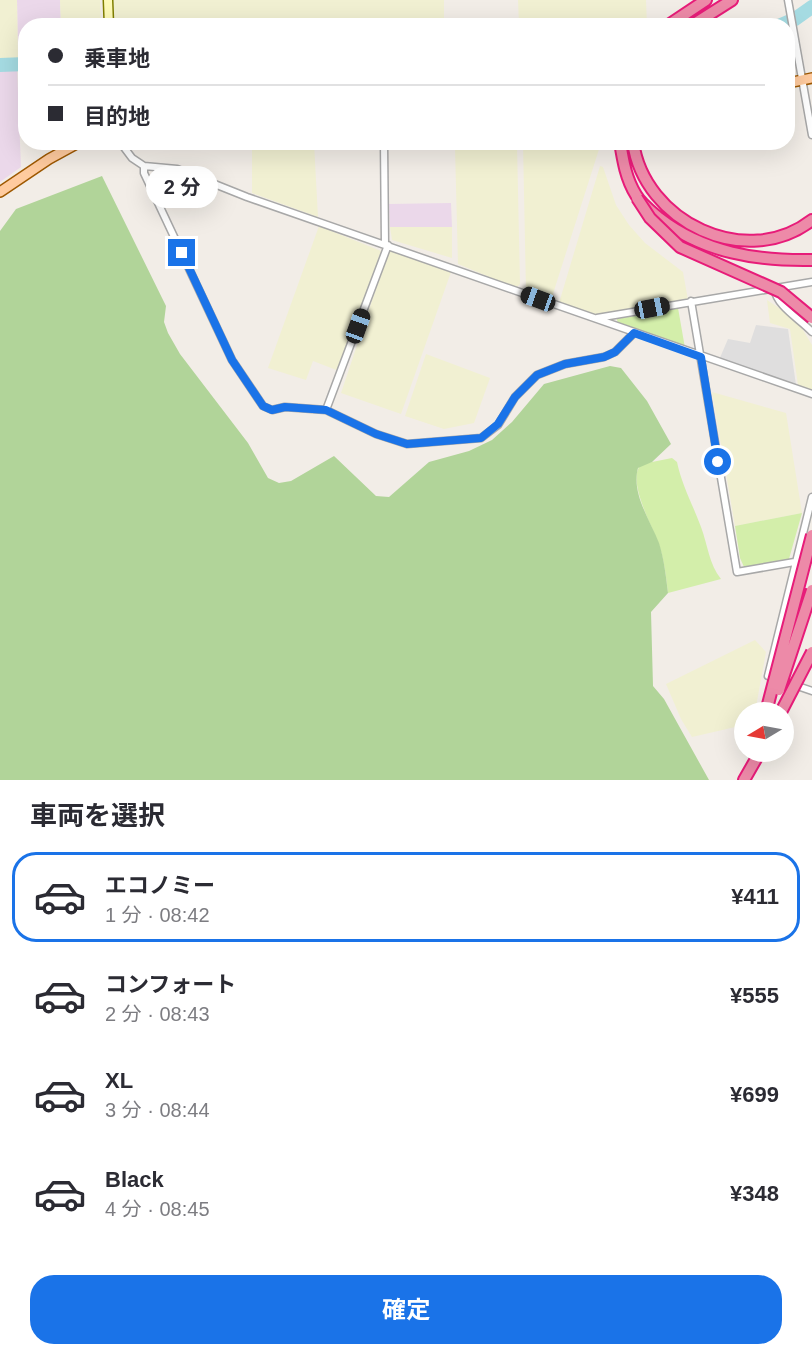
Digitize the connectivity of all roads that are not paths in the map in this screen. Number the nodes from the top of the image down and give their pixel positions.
1 (108, 0) edge
2 (706, 0) edge
3 (732, 0) edge
4 (788, 0) edge
5 (109, 18) edge
6 (677, 18) edge
7 (702, 18) edge
8 (792, 18) edge
9 (795, 29) edge
10 (807, 79) edge
11 (812, 135) edge
12 (65, 150) edge
13 (126, 150) edge
14 (384, 150) edge
15 (622, 150) edge
16 (635, 150) edge
17 (144, 166) junction
18 (0, 192) edge
19 (637, 198) junction
20 (812, 220) edge
21 (386, 245) junction
22 (812, 260) edge
23 (812, 282) edge
24 (774, 288) junction
25 (691, 301) junction
26 (812, 318) edge
27 (595, 319) junction
28 (812, 332) edge
29 (634, 333) junction
30 (701, 357) junction
31 (812, 394) edge
32 (326, 410) junction
33 (812, 497) edge
34 (812, 535) edge
35 (812, 559) edge
36 (796, 562) junction
37 (812, 590) edge
38 (812, 652) edge
39 (812, 691) edge
40 (770, 702) edge
41 (772, 702) edge
42 (786, 702) edge
43 (750, 762) edge
44 (754, 762) edge
45 (743, 780) edge

1 - 5 street
2 - 6 highway
3 - 7 highway
4 - 8 street
9 - 10 street
10 - 11 street
12 - 18 main road
13 - 17 street
14 - 21 street
15 - 19 highway
16 - 20 highway
17 - 21 street
17 - 32 street
19 - 22 highway
19 - 26 highway, bridge
21 - 27 street
21 - 32 street
23 - 24 street
24 - 25 street
24 - 28 street
25 - 27 street
25 - 30 street
27 - 29 street
29 - 30 street
29 - 32 street
30 - 31 street
30 - 36 street
33 - 36 street
34 - 40 highway, bridge
35 - 36 street
36 - 39 street
37 - 41 highway, bridge
38 - 42 highway, bridge
43 - 45 highway
44 - 45 highway

